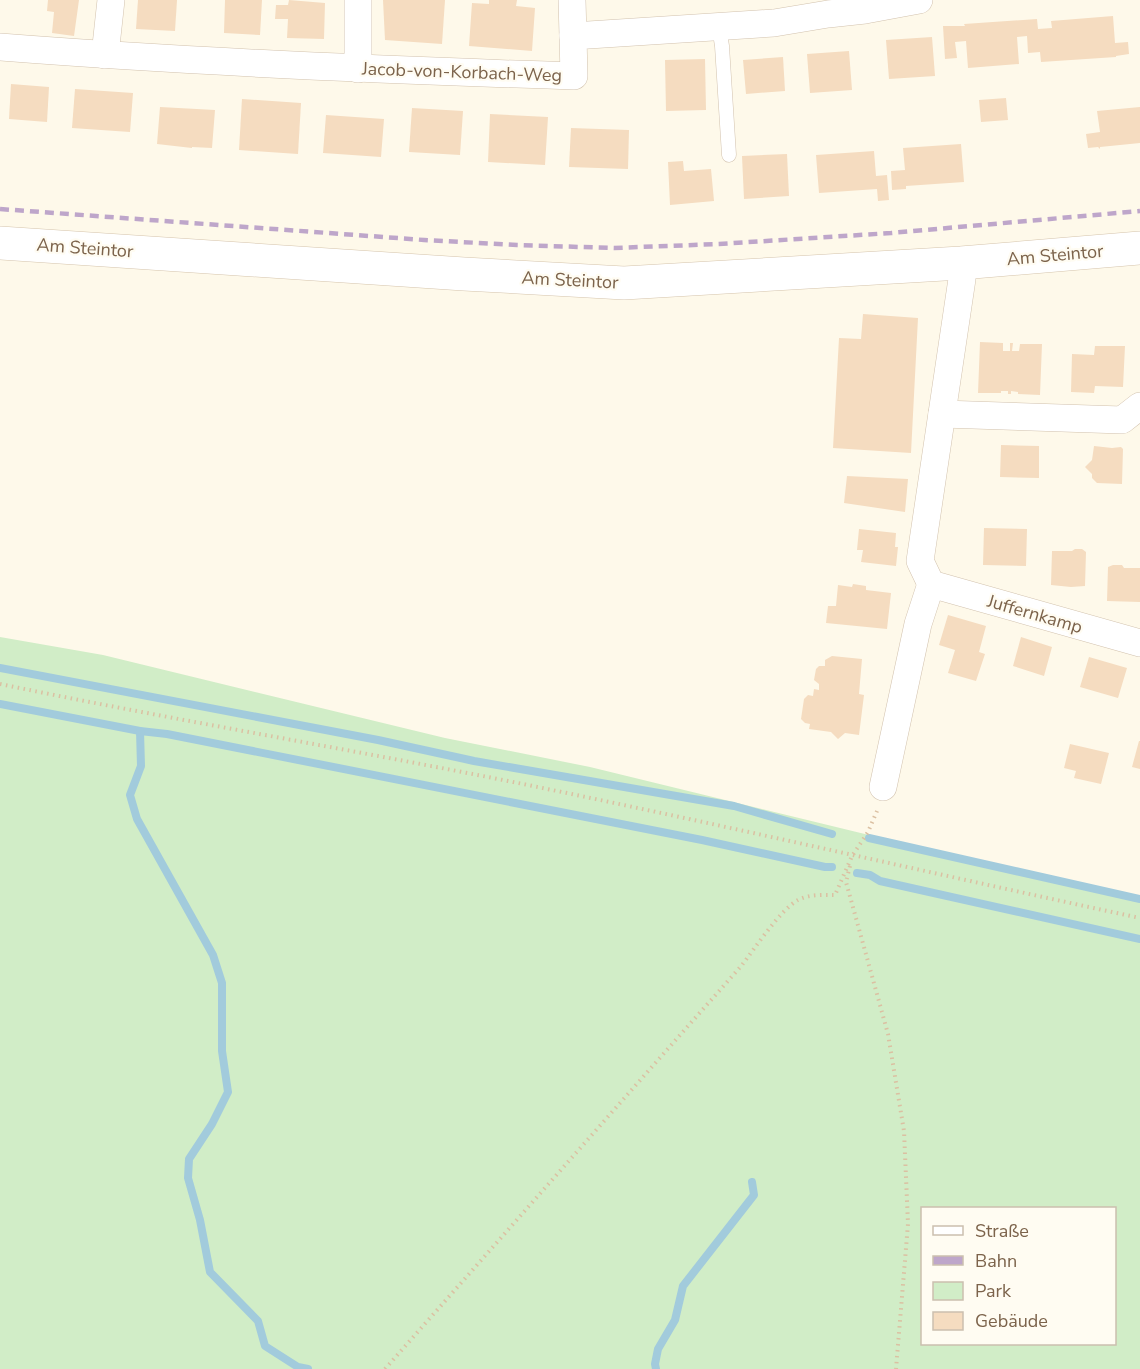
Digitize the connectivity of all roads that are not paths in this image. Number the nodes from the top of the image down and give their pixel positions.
1 (111, 0) edge
2 (358, 0) edge
3 (572, 0) edge
4 (919, 0) edge
5 (719, 27) junction
6 (573, 36) junction
7 (0, 47) edge
8 (105, 55) junction
9 (358, 69) junction
10 (729, 155) dead end
11 (0, 243) edge
12 (1140, 248) edge
13 (961, 263) junction
14 (1140, 406) edge
15 (942, 414) junction
16 (931, 584) junction
17 (1140, 644) edge
18 (883, 787) road end

1 - 8 street
2 - 9 street
3 - 6 street
4 - 5 street
5 - 6 street
5 - 10 lane
6 - 9 street, Jacob-von-Korbach-Weg
7 - 8 street, Jacob-von-Korbach-Weg
8 - 9 street, Jacob-von-Korbach-Weg
11 - 13 street, Am Steintor
12 - 13 street, Am Steintor
13 - 15 street
14 - 15 street
15 - 16 street
16 - 17 street, Juffernkamp
16 - 18 street

